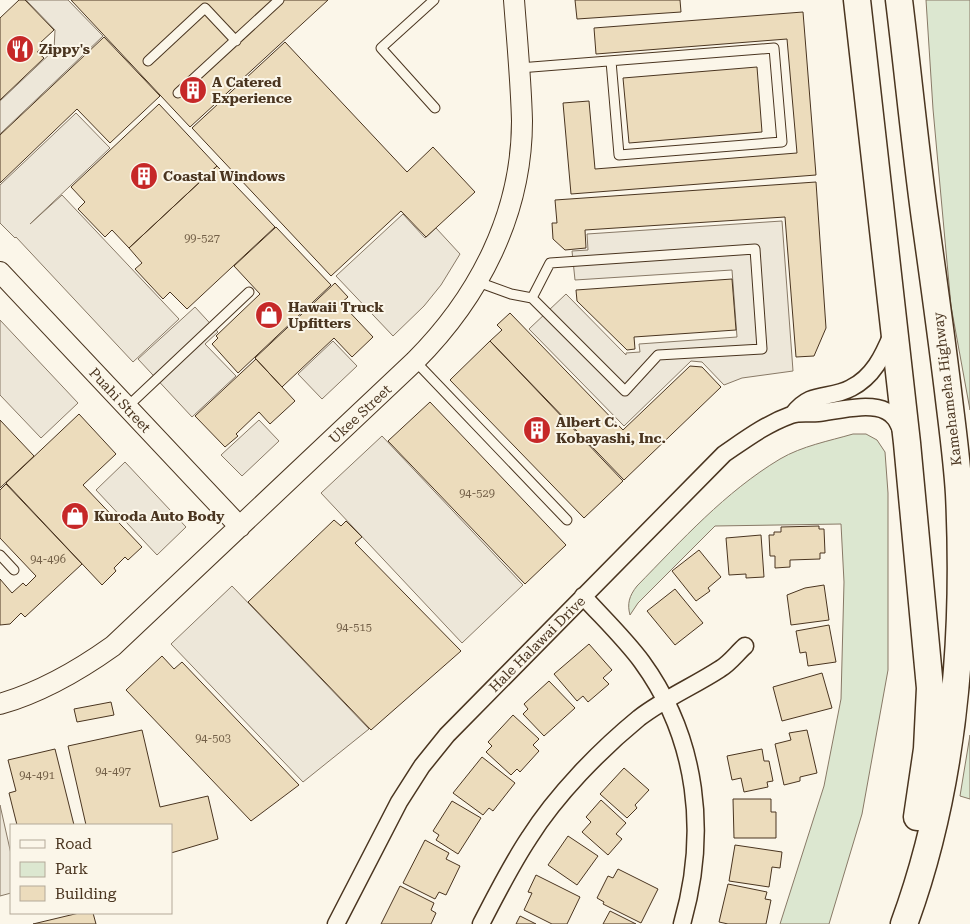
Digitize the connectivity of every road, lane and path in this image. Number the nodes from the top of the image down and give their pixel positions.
1 (279, 0) edge
2 (434, 0) edge
3 (514, 0) edge
4 (857, 0) edge
5 (899, 0) edge
6 (236, 41) junction
7 (148, 61) dead end
8 (611, 61) junction
9 (519, 68) junction
10 (178, 93) dead end
11 (435, 108) dead end
12 (0, 272) edge
13 (478, 282) junction
14 (249, 292) dead end
15 (532, 298) junction
16 (894, 328) junction
17 (415, 362) junction
18 (127, 407) junction
19 (793, 414) junction
20 (907, 443) junction
21 (567, 520) dead end
22 (240, 527) junction
23 (0, 555) edge
24 (14, 570) dead end
25 (583, 596) junction
26 (745, 646) dead end
27 (665, 700) junction
28 (0, 704) edge
29 (336, 924) edge
30 (481, 924) edge
31 (682, 924) edge
32 (888, 924) edge
33 (904, 924) edge

1 - 6 lane
2 - 11 lane
3 - 9 street, Ukee Street
4 - 16 main road
5 - 33 main road, Kamehameha Highway
6 - 7 lane
6 - 10 lane
8 - 8 lane
8 - 9 lane
9 - 13 street, Ukee Street
12 - 18 street, Puahi Street
13 - 15 lane
13 - 17 street, Ukee Street
14 - 18 lane
15 - 15 lane
16 - 19 street, Hale Halawai Drive
16 - 20 main road
17 - 21 lane
17 - 22 street, Ukee Street
18 - 22 street, Puahi Street
19 - 20 street, Hale Halawai Drive
19 - 25 street, Hale Halawai Drive
20 - 32 main road
22 - 28 street, Ukee Street
23 - 24 lane
25 - 27 street
25 - 29 street, Hale Halawai Drive
26 - 27 street
27 - 30 street
27 - 31 street

